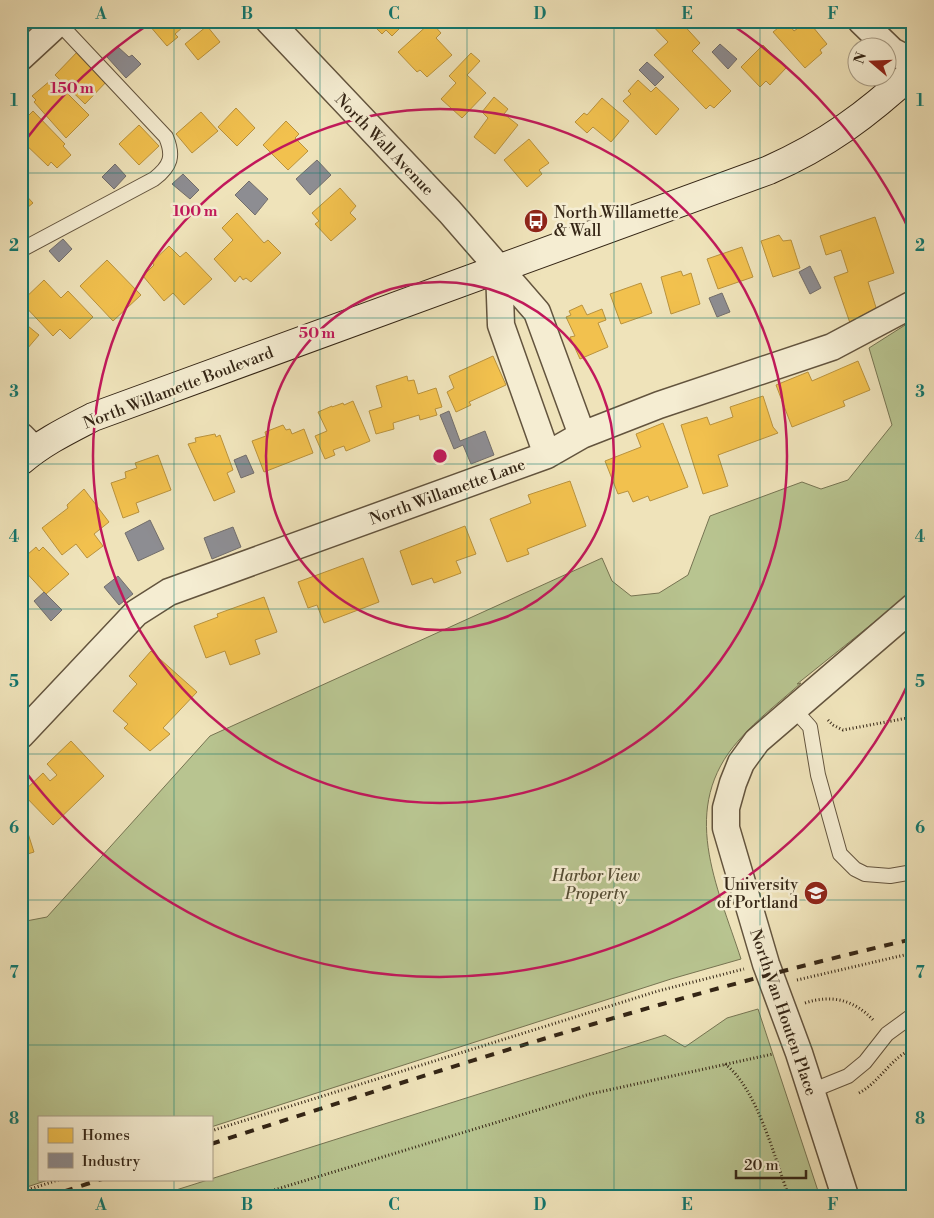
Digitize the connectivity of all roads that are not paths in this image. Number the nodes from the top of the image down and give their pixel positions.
1 (269, 21) edge
2 (861, 21) edge
3 (58, 22) edge
4 (21, 57) edge
5 (913, 62) edge
6 (913, 72) edge
7 (21, 250) edge
8 (499, 269) junction
9 (913, 304) edge
10 (582, 435) junction
11 (26, 449) edge
12 (547, 455) junction
13 (913, 607) edge
14 (800, 702) junction
15 (21, 735) edge
16 (913, 872) edge
17 (913, 1014) edge
18 (811, 1091) junction
19 (846, 1197) edge

1 - 8 street, North Wall Avenue
2 - 5 street
3 - 4 street
3 - 7 lane
6 - 8 main road, North Willamette Boulevard
8 - 10 street, North Wall Avenue
8 - 11 main road, North Willamette Boulevard
8 - 12 street
9 - 10 street, North Willamette Lane
10 - 12 street, North Willamette Lane
12 - 15 street, North Willamette Lane
13 - 14 street, North Van Houten Place
14 - 16 lane
14 - 18 street, North Van Houten Place
17 - 18 lane
18 - 19 street, North Van Houten Place

